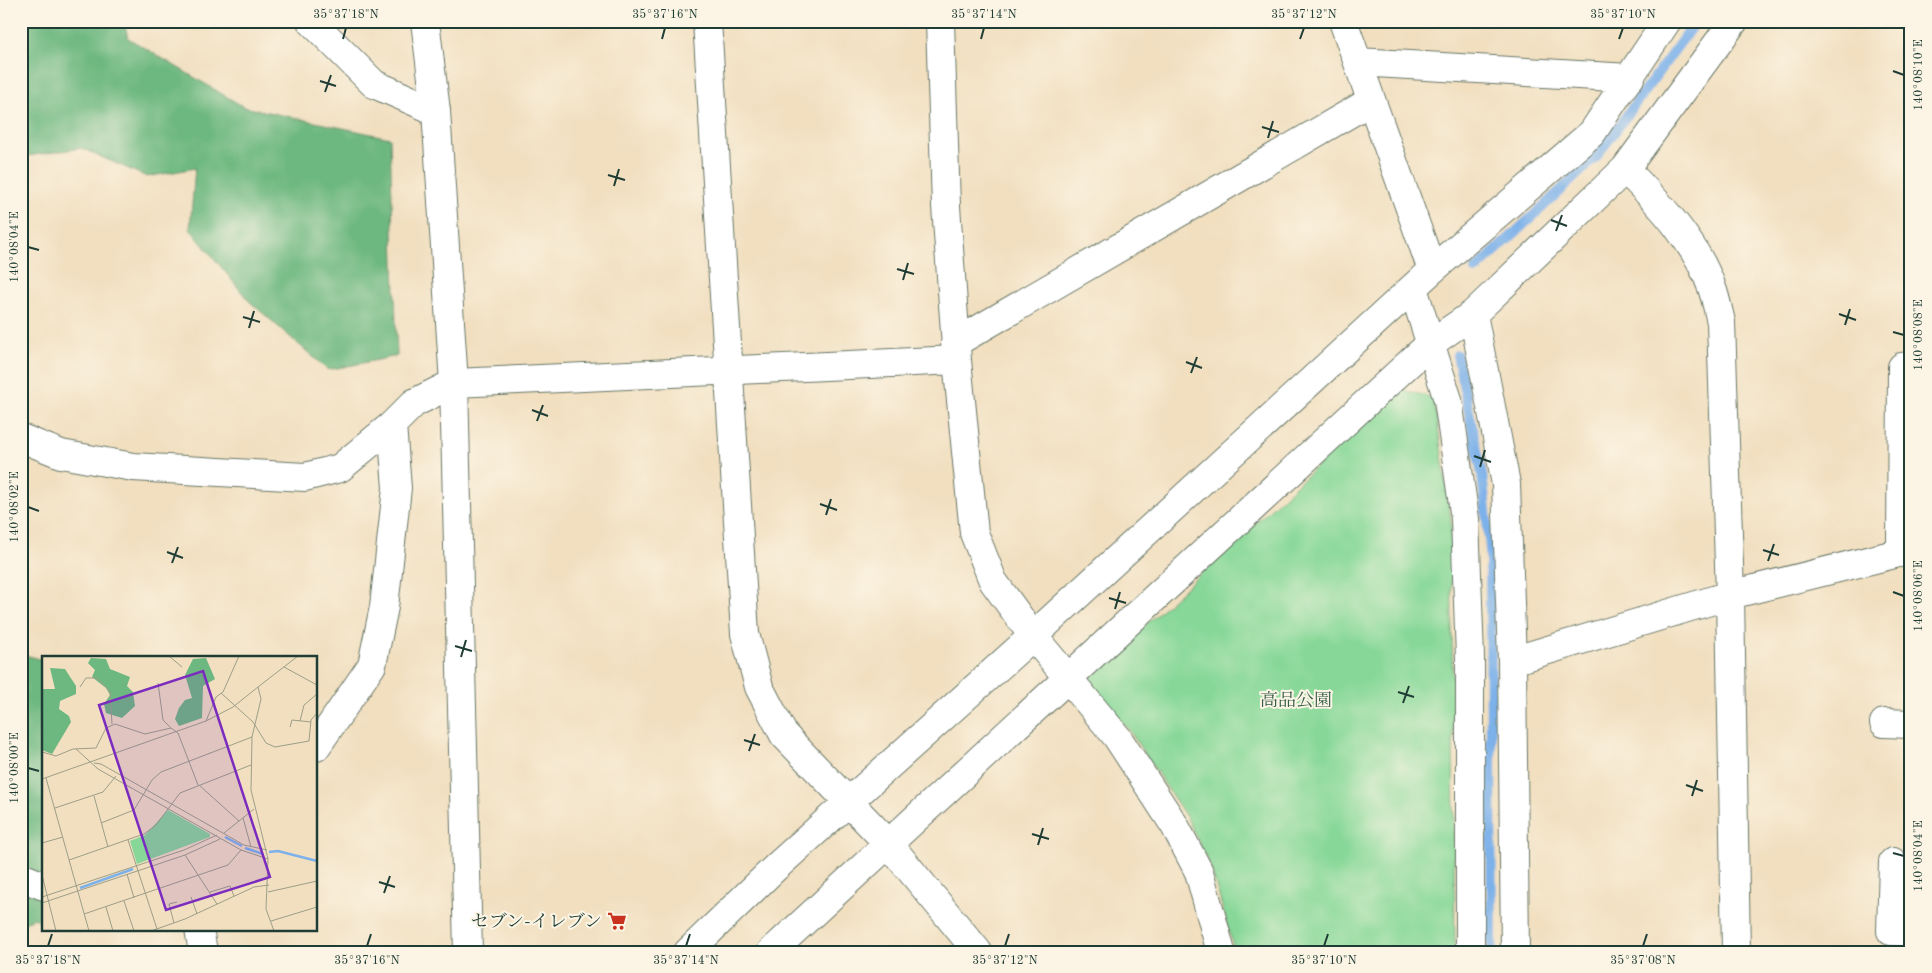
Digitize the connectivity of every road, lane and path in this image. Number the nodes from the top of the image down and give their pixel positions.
1 (311, 21) edge
2 (425, 21) edge
3 (707, 21) edge
4 (940, 21) edge
5 (1343, 21) edge
6 (1667, 21) edge
7 (1734, 21) edge
8 (1358, 62) junction
9 (1630, 78) junction
10 (1372, 101) junction
11 (436, 111) junction
12 (1625, 169) junction
13 (1422, 279) junction
14 (1473, 314) junction
15 (1430, 344) junction
16 (956, 352) junction
17 (1911, 366) edge
18 (728, 371) junction
19 (454, 383) junction
20 (392, 425) junction
21 (21, 438) edge
22 (1906, 551) edge
23 (1730, 595) junction
24 (1034, 636) junction
25 (1512, 661) junction
26 (1068, 678) junction
27 (318, 744) edge
28 (847, 802) junction
29 (888, 844) junction
30 (1893, 862) dead end
31 (21, 877) edge
32 (42, 885) edge
33 (199, 930) edge
34 (1911, 932) edge
35 (203, 952) edge
36 (468, 952) edge
37 (688, 952) edge
38 (771, 952) edge
39 (978, 952) edge
40 (1221, 952) edge
41 (1470, 952) edge
42 (1515, 952) edge
43 (1736, 952) edge

1 - 11 street
2 - 11 street
3 - 18 street
4 - 16 street
5 - 8 street
6 - 9 street
7 - 12 street
8 - 9 street
8 - 10 street
9 - 13 street
10 - 13 street
10 - 16 street
11 - 19 street
12 - 14 street
12 - 23 street
13 - 15 street
13 - 24 street
14 - 15 street
14 - 25 street
15 - 26 street
15 - 41 street
16 - 18 street
16 - 24 street
17 - 22 street
18 - 19 street
18 - 28 street
19 - 20 street
19 - 36 street
20 - 21 street
20 - 27 street
22 - 23 street
23 - 25 street
23 - 43 street
24 - 26 street
24 - 28 street
25 - 42 street
26 - 29 street
26 - 40 street
28 - 29 street
28 - 37 street
29 - 38 street
29 - 39 street
30 - 34 street
31 - 32 street
33 - 35 street

